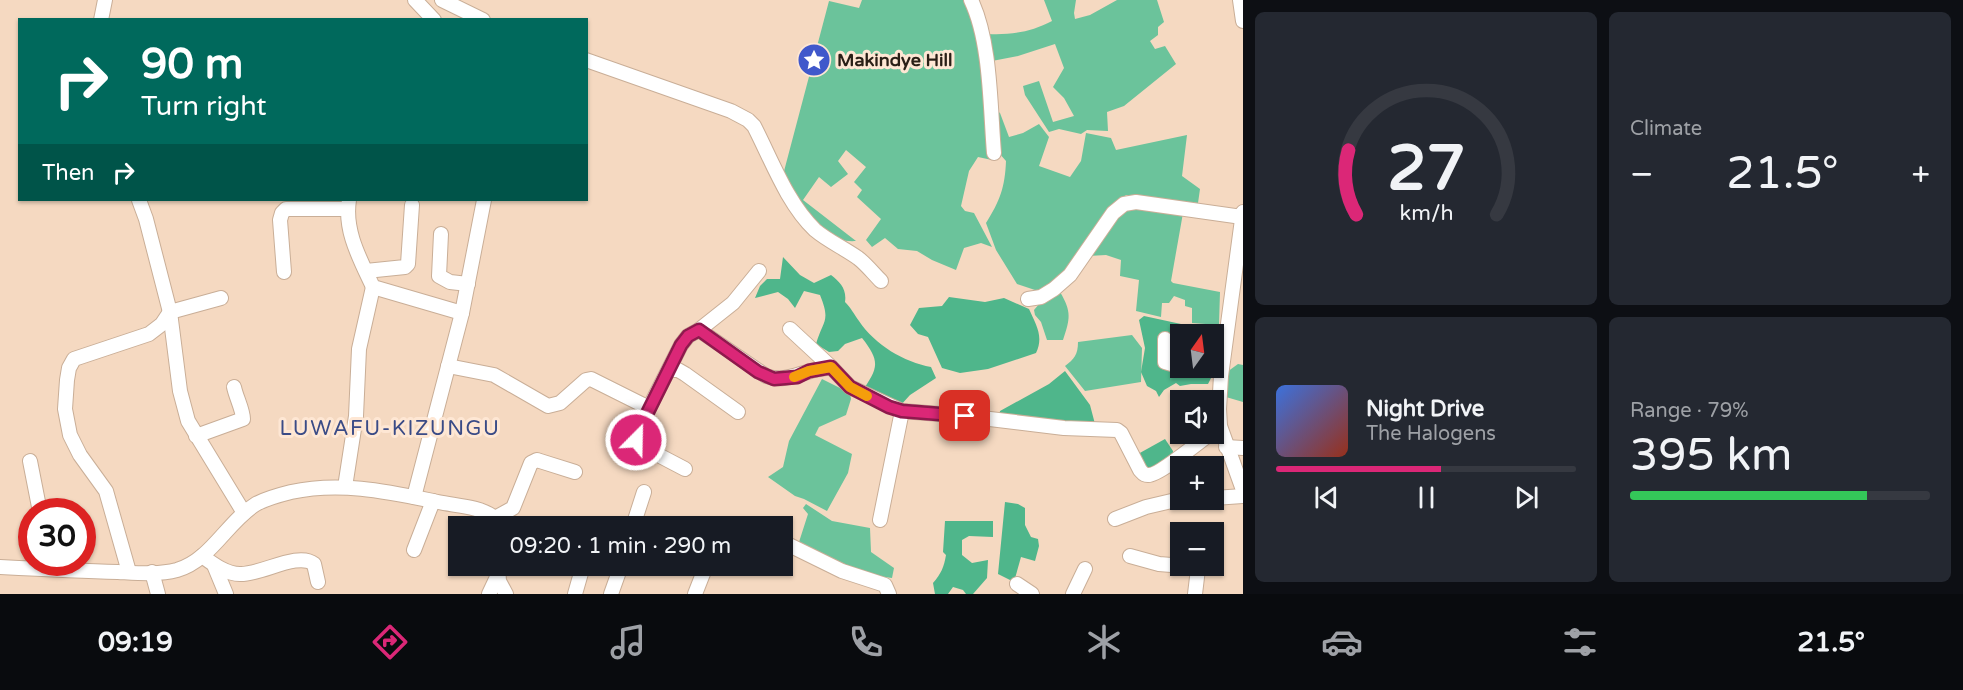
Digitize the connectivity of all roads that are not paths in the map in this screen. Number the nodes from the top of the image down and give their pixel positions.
1 (105, 0) edge
2 (415, 0) edge
3 (442, 0) edge
4 (971, 0) edge
5 (1240, 0) edge
6 (101, 18) edge
7 (432, 18) edge
8 (479, 18) edge
9 (1243, 21) edge
10 (588, 61) edge
11 (994, 153) dead end
12 (139, 201) edge
13 (484, 201) edge
14 (348, 204) edge
15 (412, 205) dead end
16 (1243, 215) edge
17 (441, 234) dead end
18 (366, 271) junction
19 (759, 271) dead end
20 (284, 272) dead end
21 (881, 281) dead end
22 (468, 284) junction
23 (373, 286) junction
24 (221, 298) dead end
25 (1237, 298) edge
26 (1028, 299) dead end
27 (170, 312) junction
28 (462, 313) junction
29 (790, 328) dead end
30 (699, 330) junction
31 (1224, 337) edge
32 (1165, 339) dead end
33 (1170, 363) edge
34 (448, 366) junction
35 (831, 367) junction
36 (670, 370) junction
37 (234, 387) dead end
38 (649, 408) junction
39 (902, 411) junction
40 (738, 412) dead end
41 (196, 436) junction
42 (1196, 444) edge
43 (1224, 444) edge
44 (1226, 447) junction
45 (1243, 448) edge
46 (30, 461) dead end
47 (685, 469) dead end
48 (574, 472) dead end
49 (345, 487) junction
50 (1243, 490) edge
51 (644, 492) dead end
52 (1243, 496) edge
53 (414, 497) junction
54 (1224, 497) edge
55 (37, 498) edge
56 (433, 501) junction
57 (1170, 501) edge
58 (244, 513) junction
59 (488, 516) edge
60 (503, 516) edge
61 (636, 516) edge
62 (1115, 519) dead end
63 (880, 520) dead end
64 (793, 548) edge
65 (414, 550) dead end
66 (202, 556) junction
67 (1130, 556) dead end
68 (214, 565) junction
69 (0, 567) edge
70 (18, 567) edge
71 (96, 569) edge
72 (1085, 569) dead end
73 (129, 572) junction
74 (152, 573) junction
75 (496, 576) edge
76 (500, 576) edge
77 (580, 576) edge
78 (617, 576) edge
79 (702, 576) edge
80 (318, 582) dead end
81 (1017, 584) dead end
82 (158, 594) edge
83 (226, 594) edge
84 (489, 594) edge
85 (507, 594) edge
86 (575, 594) edge
87 (611, 594) edge
88 (695, 594) edge
89 (889, 594) edge
90 (1032, 594) edge
91 (1073, 594) edge
92 (1195, 594) edge

1 - 6 street
2 - 7 street
3 - 8 street
4 - 11 street
5 - 9 street
10 - 21 street
12 - 27 street
13 - 22 street
14 - 18 street
14 - 20 street
15 - 18 street
16 - 25 street
16 - 26 street
17 - 22 street
18 - 23 street
19 - 30 street
22 - 28 street
23 - 28 street
23 - 49 street
24 - 27 street
25 - 31 street
27 - 41 street
27 - 73 street
28 - 34 street
29 - 35 street
30 - 35 street
30 - 36 street
32 - 33 street
34 - 38 street
34 - 53 street
35 - 39 street
36 - 38 street
36 - 40 street
37 - 41 street
38 - 47 street
39 - 42 street
39 - 63 street
41 - 58 street
43 - 44 street
44 - 45 street
44 - 50 street
46 - 55 street
48 - 60 street
49 - 53 street
49 - 58 street
51 - 61 street
52 - 54 street
53 - 56 street
56 - 59 street
56 - 65 street
57 - 62 street
58 - 66 street
64 - 89 street
66 - 68 street
66 - 74 street
67 - 92 street
68 - 80 street
68 - 83 street
69 - 70 street
71 - 73 street
72 - 91 street
73 - 74 street
74 - 82 street
75 - 84 street
76 - 85 street
77 - 86 street
78 - 87 street
79 - 88 street
81 - 90 street

